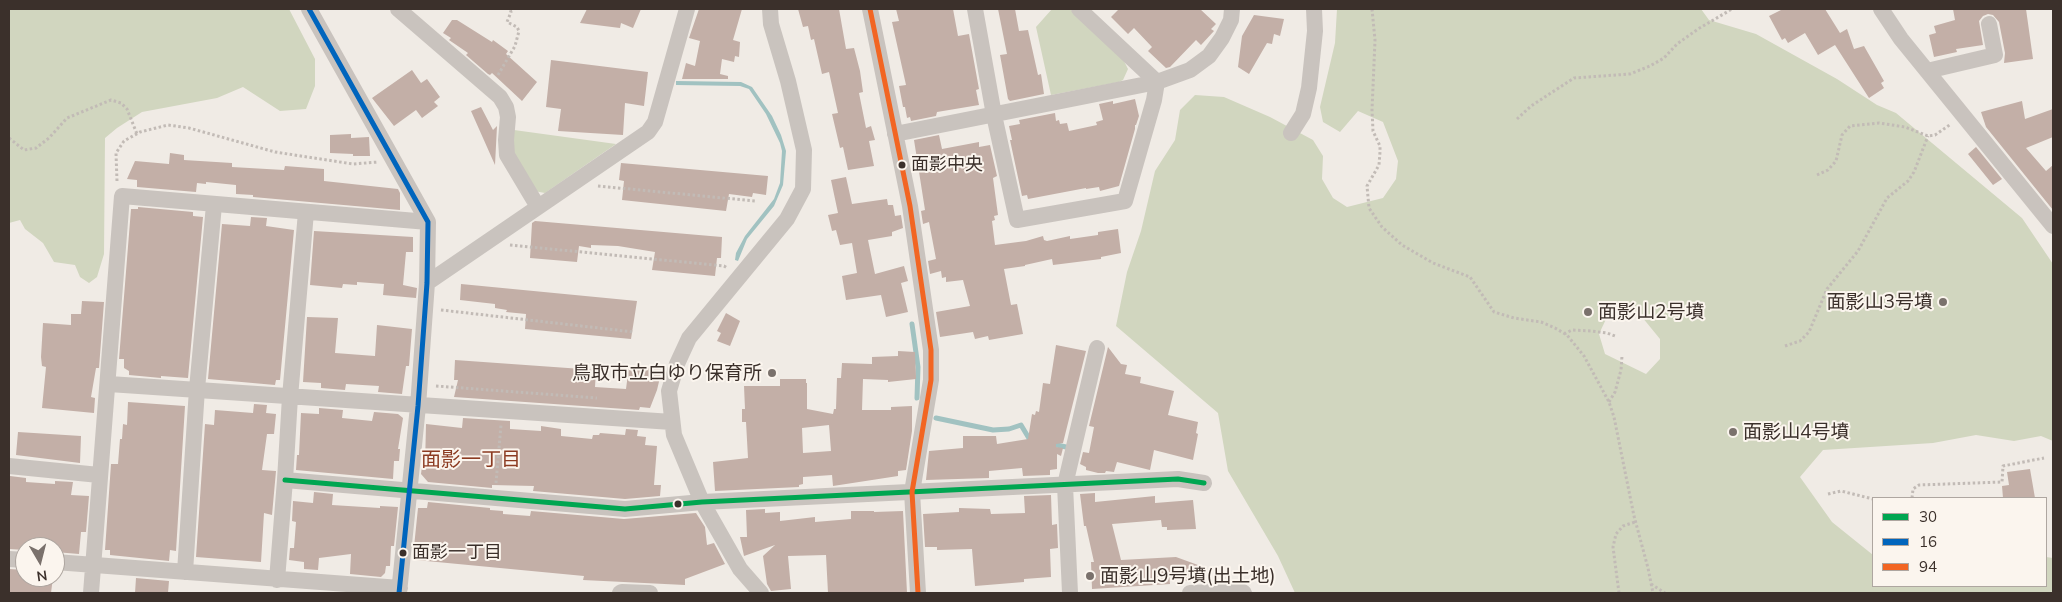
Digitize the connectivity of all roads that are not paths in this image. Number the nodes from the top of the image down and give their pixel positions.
1 (309, 9) edge
2 (398, 9) edge
3 (770, 9) edge
4 (870, 9) edge
5 (975, 9) edge
6 (1079, 9) edge
7 (1232, 9) edge
8 (1314, 9) edge
9 (1881, 9) edge
10 (683, 10) edge
11 (1989, 24) dead end
12 (1927, 71) junction
13 (1157, 82) junction
14 (994, 115) junction
15 (1291, 133) dead end
16 (895, 134) junction
17 (214, 205) junction
18 (538, 207) junction
19 (306, 212) junction
20 (2052, 221) edge
21 (428, 222) junction
22 (427, 283) junction
23 (1097, 348) dead end
24 (108, 384) junction
25 (197, 389) junction
26 (290, 397) junction
27 (418, 406) junction
28 (672, 422) junction
29 (9, 466) edge
30 (99, 475) junction
31 (286, 480) junction
32 (1204, 483) dead end
33 (1065, 485) junction
34 (411, 490) junction
35 (912, 492) junction
36 (702, 502) junction
37 (65, 563) edge
38 (94, 565) junction
39 (185, 572) junction
40 (277, 580) junction
41 (399, 591) edge
42 (91, 593) edge
43 (620, 593) edge
44 (650, 593) edge
45 (760, 593) edge
46 (918, 593) edge
47 (1070, 593) edge
48 (1190, 593) edge
49 (1244, 593) edge

1 - 21 street
2 - 18 street
3 - 28 street
4 - 16 street
5 - 14 street
6 - 13 street
7 - 13 street
8 - 15 street
9 - 12 street
10 - 18 street
11 - 12 street
12 - 20 street
13 - 14 street
13 - 14 street
14 - 16 street
16 - 35 street
17 - 19 street
17 - 24 street
17 - 25 street
18 - 22 street
19 - 21 street
19 - 26 street
21 - 22 street
22 - 27 street
23 - 33 street
24 - 25 street
24 - 30 street
25 - 26 street
25 - 39 street
26 - 27 street
26 - 31 street
27 - 28 street
27 - 34 street
28 - 36 street
29 - 30 street
30 - 38 street
31 - 34 street
31 - 40 street
32 - 33 street
33 - 35 street
33 - 47 street
34 - 36 street
34 - 41 street
35 - 36 street
35 - 46 street
36 - 45 street
37 - 38 street
38 - 39 street
38 - 42 street
39 - 40 street
40 - 41 street
43 - 44 street
48 - 49 street

